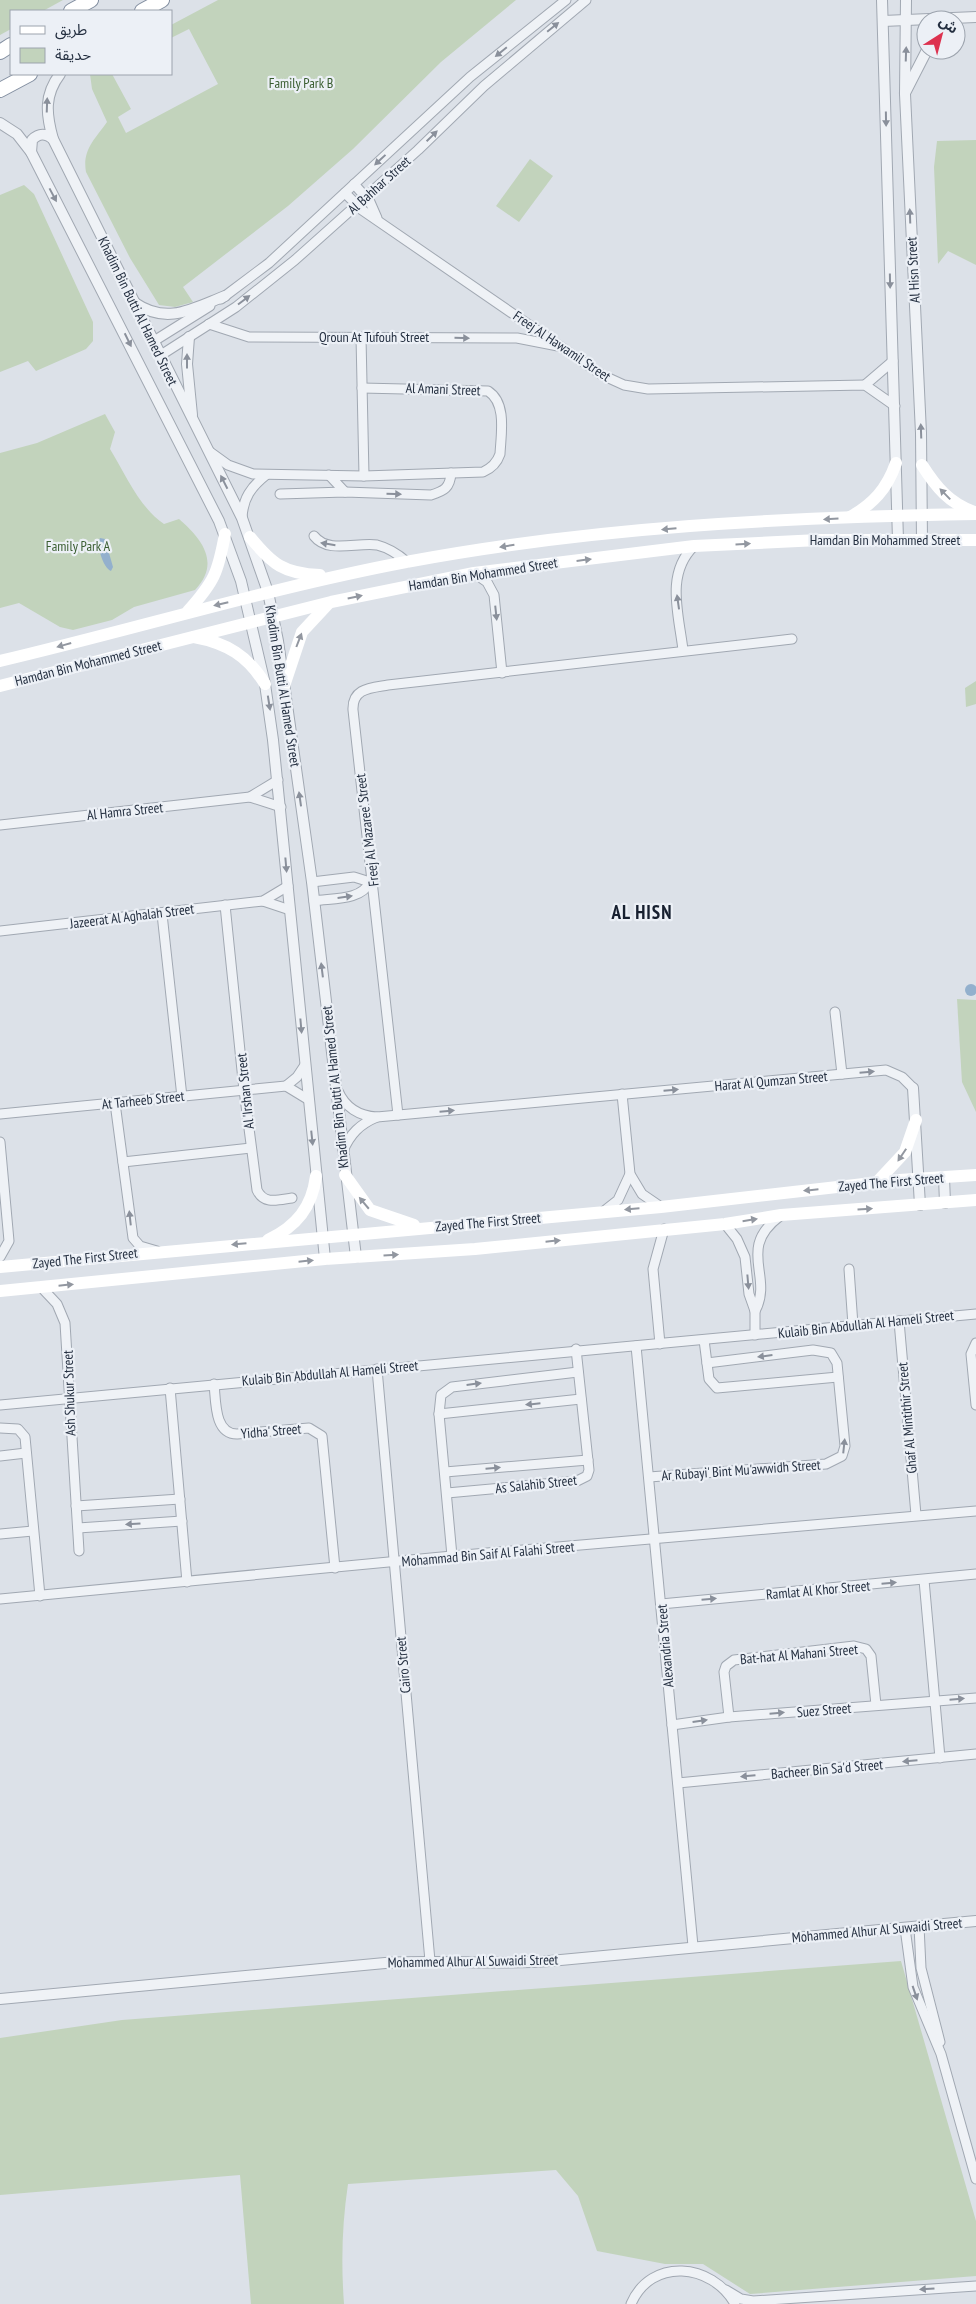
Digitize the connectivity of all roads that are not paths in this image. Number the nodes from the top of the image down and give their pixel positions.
1 (91, 0) edge
2 (162, 0) edge
3 (566, 0) edge
4 (586, 0) edge
5 (882, 0) edge
6 (906, 0) edge
7 (73, 10) edge
8 (144, 10) edge
9 (907, 20) junction
10 (916, 20) edge
11 (883, 21) junction
12 (922, 60) edge
13 (478, 71) junction
14 (28, 75) edge
15 (59, 75) edge
16 (484, 86) junction
17 (0, 90) edge
18 (905, 94) junction
19 (0, 123) edge
20 (53, 138) junction
21 (31, 152) junction
22 (354, 184) junction
23 (345, 193) junction
24 (365, 197) junction
25 (356, 205) junction
26 (377, 218) junction
27 (225, 296) junction
28 (135, 303) junction
29 (226, 313) junction
30 (209, 324) junction
31 (530, 324) junction
32 (232, 332) junction
33 (189, 337) junction
34 (361, 337) junction
35 (517, 338) junction
36 (154, 340) junction
37 (563, 347) junction
38 (161, 355) junction
39 (893, 361) junction
40 (865, 385) junction
41 (362, 388) junction
42 (895, 406) junction
43 (192, 421) junction
44 (207, 449) junction
45 (896, 464) junction
46 (922, 465) junction
47 (451, 473) junction
48 (266, 475) junction
49 (329, 475) junction
50 (364, 476) junction
51 (345, 492) junction
52 (280, 494) dead end
53 (976, 513) edge
54 (897, 515) junction
55 (922, 515) junction
56 (242, 518) junction
57 (850, 518) junction
58 (225, 534) junction
59 (314, 536) dead end
60 (250, 537) junction
61 (898, 540) junction
62 (976, 540) edge
63 (922, 541) junction
64 (694, 546) junction
65 (407, 562) junction
66 (474, 573) junction
67 (337, 576) junction
68 (268, 592) junction
69 (245, 598) junction
70 (331, 602) junction
71 (188, 612) junction
72 (273, 616) junction
73 (250, 622) junction
74 (189, 636) junction
75 (792, 639) dead end
76 (683, 650) junction
77 (0, 661) edge
78 (502, 673) junction
79 (265, 684) junction
80 (0, 686) edge
81 (284, 686) junction
82 (278, 780) junction
83 (250, 797) junction
84 (281, 807) junction
85 (0, 825) edge
86 (312, 882) junction
87 (288, 886) junction
88 (263, 901) junction
89 (314, 901) junction
90 (225, 905) junction
91 (290, 910) junction
92 (162, 914) junction
93 (0, 931) edge
94 (834, 1012) dead end
95 (305, 1065) junction
96 (842, 1074) junction
97 (286, 1086) junction
98 (336, 1088) junction
99 (913, 1088) joint
100 (244, 1090) junction
101 (622, 1094) junction
102 (182, 1096) junction
103 (308, 1100) junction
104 (115, 1103) junction
105 (0, 1114) edge
106 (398, 1115) junction
107 (377, 1117) junction
108 (916, 1120) junction
109 (0, 1142) edge
110 (251, 1148) junction
111 (343, 1151) junction
112 (123, 1162) junction
113 (2, 1173) edge
114 (345, 1174) junction
115 (630, 1174) junction
116 (976, 1175) edge
117 (316, 1176) junction
118 (944, 1177) junction
119 (919, 1178) junction
120 (877, 1182) junction
121 (292, 1198) dead end
122 (976, 1200) edge
123 (945, 1202) junction
124 (920, 1204) junction
125 (661, 1207) junction
126 (603, 1212) junction
127 (781, 1215) junction
128 (725, 1224) junction
129 (424, 1227) junction
130 (664, 1229) junction
131 (354, 1234) junction
132 (323, 1237) junction
133 (262, 1242) junction
134 (157, 1251) junction
135 (0, 1257) edge
136 (356, 1257) junction
137 (325, 1259) junction
138 (0, 1267) edge
139 (849, 1269) dead end
140 (40, 1287) junction
141 (0, 1291) edge
142 (755, 1311) junction
143 (976, 1314) edge
144 (899, 1321) junction
145 (853, 1325) junction
146 (755, 1335) junction
147 (704, 1340) junction
148 (976, 1343) edge
149 (660, 1344) junction
150 (636, 1346) junction
151 (576, 1349) junction
152 (707, 1363) junction
153 (377, 1369) junction
154 (578, 1372) junction
155 (838, 1377) junction
156 (214, 1384) junction
157 (170, 1388) junction
158 (71, 1398) junction
159 (581, 1399) junction
160 (0, 1405) edge
161 (976, 1405) edge
162 (439, 1411) junction
163 (0, 1428) edge
164 (26, 1453) junction
165 (0, 1456) edge
166 (588, 1463) junction
167 (445, 1472) junction
168 (649, 1477) junction
169 (447, 1493) junction
170 (180, 1499) junction
171 (76, 1506) junction
172 (976, 1511) edge
173 (916, 1515) junction
174 (182, 1521) junction
175 (78, 1528) junction
176 (33, 1531) junction
177 (0, 1534) edge
178 (654, 1539) junction
179 (79, 1551) dead end
180 (452, 1556) junction
181 (394, 1562) junction
182 (335, 1568) junction
183 (976, 1574) edge
184 (924, 1580) junction
185 (187, 1582) junction
186 (40, 1596) junction
187 (0, 1599) edge
188 (661, 1604) junction
189 (976, 1698) edge
190 (934, 1701) junction
191 (876, 1706) junction
192 (729, 1717) junction
193 (672, 1725) junction
194 (976, 1754) edge
195 (940, 1758) junction
196 (678, 1783) junction
197 (976, 1921) edge
198 (919, 1926) junction
199 (905, 1928) junction
200 (693, 1946) junction
201 (430, 1961) junction
202 (921, 1968) junction
203 (909, 1969) junction
204 (0, 1999) edge
205 (941, 2054) junction
206 (976, 2179) edge
207 (976, 2286) edge
208 (726, 2290) junction
209 (632, 2304) edge
210 (735, 2304) edge

1 - 7 highway
2 - 8 highway
3 -> 13 street, Al Bahhar Street
16 -> 4 street, Al Bahhar Street
5 - 11 street, Al Hisn Street
6 - 9 street, Al Hisn Street
9 - 10 street
9 - 11 street
18 -> 9 street, Al Hisn Street
11 -> 39 street, Al Hisn Street
12 - 18 street
13 - 16 street
13 -> 22 street, Al Bahhar Street
14 - 17 highway
20 -> 15 street, Khadim Bin Butti Al Hamed Street
24 -> 16 street, Al Bahhar Street
46 -> 18 street, Al Hisn Street
19 - 21 street, Khadim Bin Butti Al Hamed Street
20 - 21 street
20 - 28 street, Khadim Bin Butti Al Hamed Street
21 -> 58 street, Khadim Bin Butti Al Hamed Street
22 - 23 street, Al Bahhar Street
22 - 24 street, Freej Al Hawamil Street
23 - 25 street, Freej Al Hawamil Street
23 - 27 street, Al Bahhar Street
24 - 25 street, Al Bahhar Street
24 - 26 street, Freej Al Hawamil Street
25 - 26 street, Freej Al Hawamil Street
29 -> 25 street, Al Bahhar Street
26 - 31 street, Freej Al Hawamil Street
27 - 28 street
27 - 36 street, Al Bahhar Street
28 - 36 street, Khadim Bin Butti Al Hamed Street
29 - 30 street, Al Bahhar Street
29 - 32 street
30 - 32 street, Qroun At Tufouh Street
30 - 33 street, Al Bahhar Street
31 - 35 street
31 - 37 street, Freej Al Hawamil Street
32 - 34 street, Qroun At Tufouh Street
33 - 38 street, Al Bahhar Street
43 -> 33 street
34 -> 35 street, Qroun At Tufouh Street
34 - 41 street
35 - 37 street, Qroun At Tufouh Street
36 - 38 street, Khadim Bin Butti Al Hamed Street
37 - 40 street, Freej Al Hawamil Street
38 - 43 street, Khadim Bin Butti Al Hamed Street
39 - 40 street
39 - 42 street, Al Hisn Street
40 - 42 street
41 - 47 street, Al Amani Street
41 - 50 street
42 - 45 street, Al Hisn Street
43 - 44 street, Khadim Bin Butti Al Hamed Street
44 - 48 street, Al Amani Street
56 -> 44 street, Khadim Bin Butti Al Hamed Street
45 - 54 street, Al Hisn Street
45 - 57 main road
53 -> 46 main road
46 - 55 street, Al Hisn Street
47 - 50 street, Al Amani Street
51 -> 47 street
48 - 49 street, Al Amani Street
48 - 56 street
49 - 50 street, Al Amani Street
49 - 51 street
51 - 52 street
53 - 55 main road, Hamdan Bin Mohammed Street
54 - 55 main road, Hamdan Bin Mohammed Street
54 - 57 main road, Hamdan Bin Mohammed Street
54 - 61 street, Al Hisn Street
55 - 63 street, Al Hisn Street
56 - 60 street, Khadim Bin Butti Al Hamed Street
57 -> 65 main road, Hamdan Bin Mohammed Street
58 - 69 street, Khadim Bin Butti Al Hamed Street
58 - 71 main road
65 -> 59 street
60 - 67 main road
60 - 68 street, Khadim Bin Butti Al Hamed Street
61 - 63 main road, Hamdan Bin Mohammed Street
64 -> 61 main road, Hamdan Bin Mohammed Street
62 - 63 main road, Hamdan Bin Mohammed Street
66 -> 64 main road, Hamdan Bin Mohammed Street
76 -> 64 street
65 - 67 main road, Hamdan Bin Mohammed Street
70 -> 66 main road, Hamdan Bin Mohammed Street
66 -> 78 street
67 - 68 main road, Hamdan Bin Mohammed Street
68 - 69 main road, Hamdan Bin Mohammed Street
68 - 72 street, Khadim Bin Butti Al Hamed Street
69 -> 71 main road, Hamdan Bin Mohammed Street
69 - 73 street, Khadim Bin Butti Al Hamed Street
70 - 72 main road, Hamdan Bin Mohammed Street
81 -> 70 main road
71 -> 77 main road, Hamdan Bin Mohammed Street
72 - 73 main road, Hamdan Bin Mohammed Street
72 - 81 street, Khadim Bin Butti Al Hamed Street
73 - 74 main road, Hamdan Bin Mohammed Street
73 - 79 street, Khadim Bin Butti Al Hamed Street
74 - 79 main road
74 - 80 main road, Hamdan Bin Mohammed Street
75 - 76 street, Freej Al Mazaree' Street
76 - 78 street, Freej Al Mazaree' Street
78 - 106 street, Freej Al Mazaree' Street
79 -> 82 street, Khadim Bin Butti Al Hamed Street
86 -> 81 street, Khadim Bin Butti Al Hamed Street
82 - 83 street, Al Hamra Street
82 - 84 street, Khadim Bin Butti Al Hamed Street
83 - 84 street, Al Hamra Street
83 - 85 street, Al Hamra Street
84 -> 87 street, Khadim Bin Butti Al Hamed Street
86 - 89 street, Khadim Bin Butti Al Hamed Street
89 -> 86 street
87 - 88 street, Jazeerat Al Aghalah Street
87 - 91 street, Khadim Bin Butti Al Hamed Street
88 - 90 street, Jazeerat Al Aghalah Street
88 - 91 street, Jazeerat Al Aghalah Street
98 -> 89 street, Khadim Bin Butti Al Hamed Street
90 - 92 street, Jazeerat Al Aghalah Street
90 - 100 street, Al 'Irshan Street
91 -> 95 street, Khadim Bin Butti Al Hamed Street
92 - 93 street, Jazeerat Al Aghalah Street
92 - 102 street
94 - 96 street
95 - 97 street
95 - 103 street, Khadim Bin Butti Al Hamed Street
96 -> 99 street, Harat Al Qumzan Street
101 -> 96 street, Harat Al Qumzan Street
97 - 100 street, At Tarheeb Street
97 - 103 street
98 - 107 street, Harat Al Qumzan Street
98 - 111 street, Khadim Bin Butti Al Hamed Street
99 - 108 street
100 - 102 street, At Tarheeb Street
100 - 110 street, Al 'Irshan Street
106 -> 101 street, Harat Al Qumzan Street
101 - 115 street
102 - 104 street, At Tarheeb Street
103 -> 117 street, Khadim Bin Butti Al Hamed Street
104 - 105 street, At Tarheeb Street
104 - 112 street
106 - 107 street, Harat Al Qumzan Street
107 - 111 street, Harat Al Qumzan Street
108 - 119 street
108 -> 120 main road
109 - 113 street
110 - 112 street, Al 'Irshan Street
110 - 121 street
111 - 114 street, Khadim Bin Butti Al Hamed Street
134 -> 112 street
113 - 135 street
129 -> 114 main road
114 - 131 street, Khadim Bin Butti Al Hamed Street
115 - 125 street
115 - 126 street
116 - 118 main road, Zayed The First Street
117 - 132 street, Khadim Bin Butti Al Hamed Street
117 - 133 main road
118 - 119 main road, Zayed The First Street
118 - 123 street
119 - 120 main road, Zayed The First Street
119 - 124 street
120 -> 125 main road, Zayed The First Street
122 - 123 main road, Zayed The First Street
123 - 124 main road, Zayed The First Street
127 -> 124 main road, Zayed The First Street
125 -> 126 main road, Zayed The First Street
126 - 129 main road, Zayed The First Street
128 -> 127 main road, Zayed The First Street
127 - 142 street
128 - 130 main road, Zayed The First Street
128 -> 142 street
129 - 131 main road, Zayed The First Street
136 -> 130 main road, Zayed The First Street
130 - 149 street
131 - 132 main road, Zayed The First Street
131 - 136 street, Khadim Bin Butti Al Hamed Street
132 - 133 main road, Zayed The First Street
132 - 137 street, Khadim Bin Butti Al Hamed Street
133 -> 134 main road, Zayed The First Street
134 - 138 main road, Zayed The First Street
136 - 137 main road, Zayed The First Street
140 -> 137 main road, Zayed The First Street
139 - 145 street
140 - 141 main road, Zayed The First Street
140 - 158 street, Ash Shukur Street
142 - 146 street
143 - 144 street, Kulaib Bin Abdullah Al Hameli Street
144 - 145 street, Kulaib Bin Abdullah Al Hameli Street
144 - 173 street, Ghaf Al Mintithir Street
145 - 146 street, Kulaib Bin Abdullah Al Hameli Street
146 - 147 street, Kulaib Bin Abdullah Al Hameli Street
147 - 149 street, Kulaib Bin Abdullah Al Hameli Street
147 - 152 street
148 - 161 street
149 - 150 street, Kulaib Bin Abdullah Al Hameli Street
150 - 151 street, Kulaib Bin Abdullah Al Hameli Street
150 - 168 street, Alexandria Street
151 - 153 street, Kulaib Bin Abdullah Al Hameli Street
151 - 154 street, As Salahib Street
152 - 155 street
155 -> 152 street, Ar Rubayi' Bint Mu'awwidh Street
153 - 156 street, Kulaib Bin Abdullah Al Hameli Street
153 - 181 street, Cairo Street
154 - 159 street, As Salahib Street
162 -> 154 street
168 -> 155 street, Ar Rubayi' Bint Mu'awwidh Street
156 - 157 street, Kulaib Bin Abdullah Al Hameli Street
156 - 182 street, Yidha' Street
157 - 158 street, Kulaib Bin Abdullah Al Hameli Street
157 - 170 street
158 - 160 street, Kulaib Bin Abdullah Al Hameli Street
158 - 171 street, Ash Shukur Street
159 -> 162 street
159 - 166 street, As Salahib Street
162 - 167 street
163 - 164 street
164 - 165 street
164 - 176 street
167 -> 166 street
166 - 169 street, As Salahib Street
167 - 169 street
168 - 178 street, Alexandria Street
169 - 180 street
170 - 171 street
170 - 174 street
171 - 175 street, Ash Shukur Street
172 - 173 street, Mohammad Bin Saif Al Falahi Street
173 - 178 street, Mohammad Bin Saif Al Falahi Street
174 -> 175 street
174 - 185 street
175 - 179 street, Ash Shukur Street
176 - 177 street
176 - 186 street
178 - 180 street, Mohammad Bin Saif Al Falahi Street
178 - 188 street, Alexandria Street
180 - 181 street, Mohammad Bin Saif Al Falahi Street
181 - 182 street, Mohammad Bin Saif Al Falahi Street
181 - 201 street, Cairo Street
182 - 185 street, Mohammad Bin Saif Al Falahi Street
183 - 184 street, Ramlat Al Khor Street
188 -> 184 street, Ramlat Al Khor Street
184 - 190 street
185 - 186 street, Mohammad Bin Saif Al Falahi Street
186 - 187 street, Mohammad Bin Saif Al Falahi Street
188 - 193 street, Alexandria Street
190 -> 189 street, Suez Street
190 - 191 street, Suez Street
190 - 195 street
192 -> 191 street, Suez Street
191 - 192 street, Bat-hat Al Mahani Street
193 -> 192 street, Suez Street
193 - 196 street, Alexandria Street
194 - 195 street, Bacheer Bin Sa'd Street
195 -> 196 street, Bacheer Bin Sa'd Street
196 - 200 street, Alexandria Street
197 - 198 street, Mohammed Alhur Al Suwaidi Street
198 - 199 street, Mohammed Alhur Al Suwaidi Street
198 - 202 street
199 - 200 street, Mohammed Alhur Al Suwaidi Street
199 - 203 street
200 - 201 street, Mohammed Alhur Al Suwaidi Street
201 - 204 street, Mohammed Alhur Al Suwaidi Street
202 - 203 street
202 - 205 street
203 -> 205 street
205 - 206 street
207 -> 208 street
208 - 209 street
208 - 210 street

